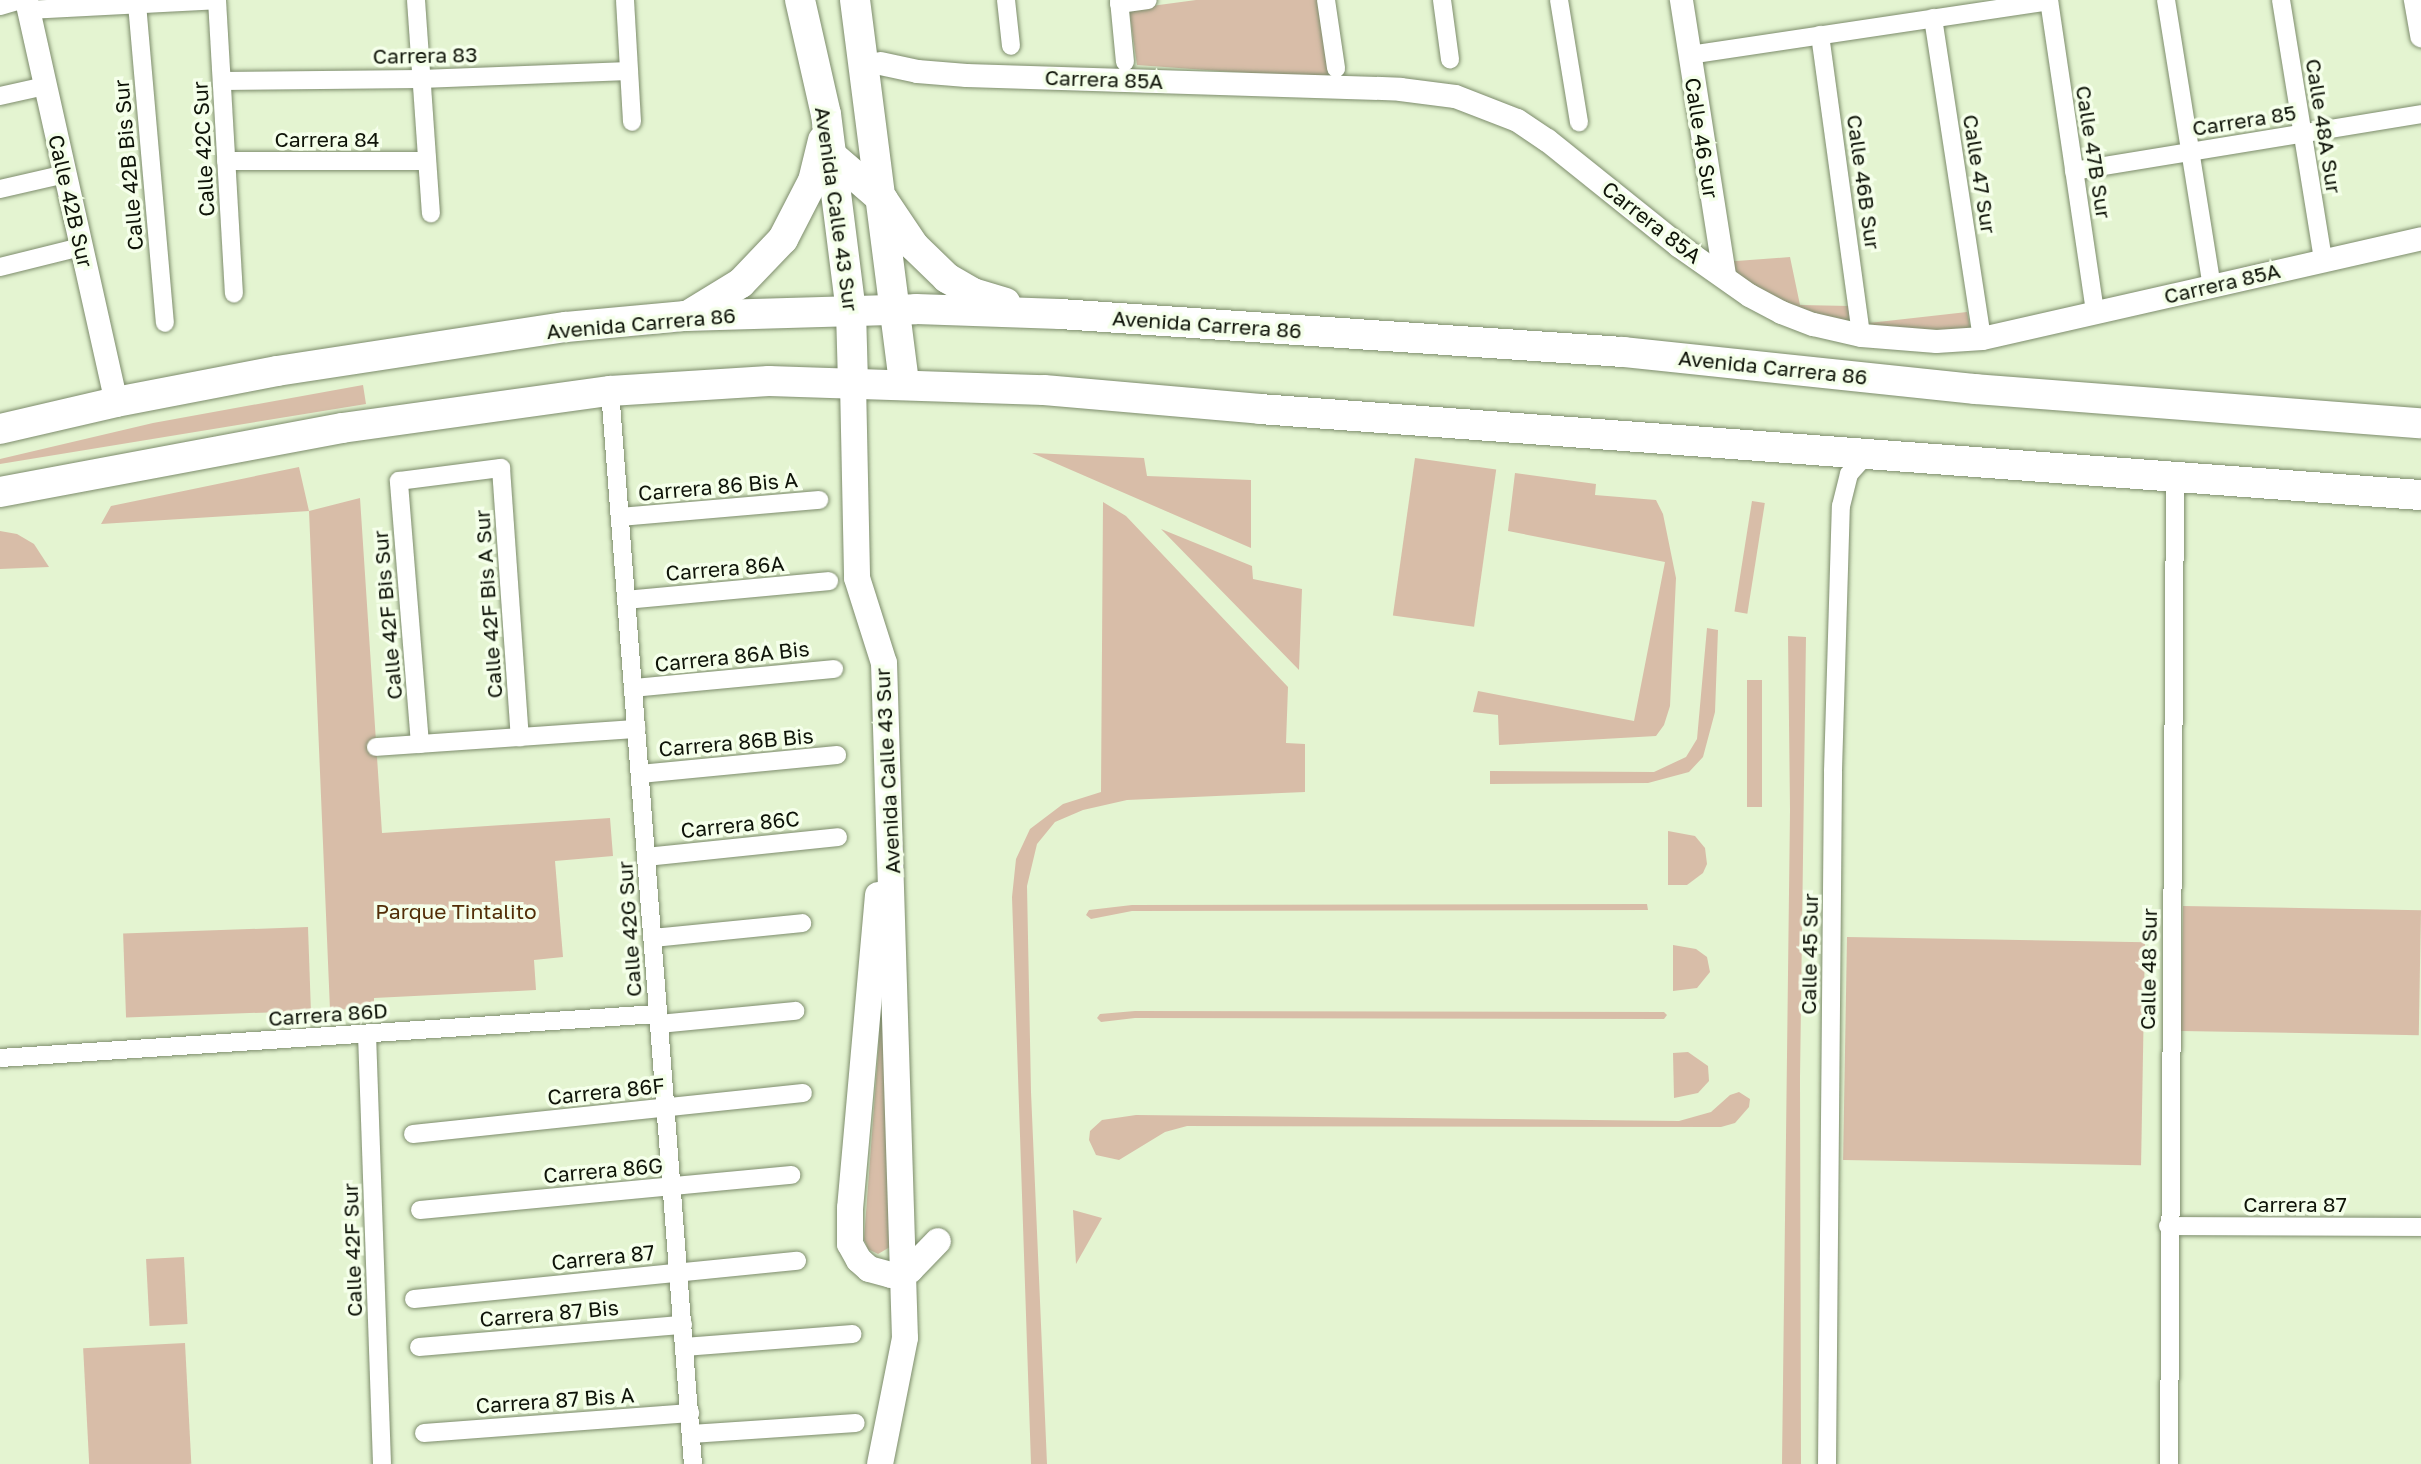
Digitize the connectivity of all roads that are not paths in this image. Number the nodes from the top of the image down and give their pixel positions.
1 (216, 0) edge
2 (416, 0) edge
3 (625, 0) edge
4 (855, 0) edge
5 (1006, 0) edge
6 (1148, 0) edge
7 (1326, 0) edge
8 (1442, 0) edge
9 (1559, 0) edge
10 (1681, 0) edge
11 (2049, 0) edge
12 (2166, 0) edge
13 (2281, 0) edge
14 (2416, 0) edge
15 (802, 2) edge
16 (1119, 2) edge
17 (25, 3) edge
18 (137, 4) junction
19 (0, 6) edge
20 (1933, 18) junction
21 (1820, 35) junction
22 (2421, 35) edge
23 (1011, 47) dead end
24 (1689, 54) junction
25 (1450, 59) dead end
26 (1125, 62) dead end
27 (880, 63) dead end
28 (1336, 68) dead end
29 (629, 71) junction
30 (421, 79) junction
31 (222, 81) junction
32 (45, 86) junction
33 (0, 96) edge
34 (826, 114) junction
35 (2421, 114) edge
36 (632, 122) dead end
37 (1579, 122) dead end
38 (2302, 134) junction
39 (2188, 152) junction
40 (831, 155) junction
41 (226, 161) junction
42 (427, 161) junction
43 (2074, 172) junction
44 (65, 174) junction
45 (0, 189) edge
46 (883, 201) junction
47 (430, 213) dead end
48 (2421, 238) edge
49 (81, 247) junction
50 (2323, 259) junction
51 (0, 267) edge
52 (1724, 275) junction
53 (2212, 286) junction
54 (234, 294) dead end
55 (895, 309) junction
56 (851, 311) junction
57 (2095, 311) junction
58 (1060, 314) junction
59 (685, 316) junction
60 (164, 323) dead end
61 (1861, 335) junction
62 (1982, 338) junction
63 (853, 383) junction
64 (904, 384) junction
65 (610, 391) junction
66 (116, 402) junction
67 (2421, 423) edge
68 (0, 429) edge
69 (1868, 453) junction
70 (501, 468) joint
71 (2175, 475) junction
72 (0, 492) edge
73 (2421, 495) edge
74 (819, 500) dead end
75 (620, 517) junction
76 (829, 581) dead end
77 (626, 600) junction
78 (834, 669) dead end
79 (633, 688) junction
80 (636, 729) junction
81 (520, 737) junction
82 (421, 744) junction
83 (376, 747) dead end
84 (837, 755) dead end
85 (890, 772) junction
86 (640, 774) junction
87 (838, 837) dead end
88 (646, 857) junction
89 (802, 923) dead end
90 (653, 938) junction
91 (795, 1011) dead end
92 (659, 1019) junction
93 (367, 1034) junction
94 (0, 1058) edge
95 (803, 1093) dead end
96 (666, 1107) junction
97 (413, 1134) dead end
98 (791, 1175) dead end
99 (672, 1186) junction
100 (420, 1210) dead end
101 (2168, 1226) junction
102 (2421, 1227) edge
103 (938, 1241) dead end
104 (797, 1261) dead end
105 (678, 1273) junction
106 (904, 1273) junction
107 (414, 1299) dead end
108 (683, 1325) junction
109 (853, 1334) dead end
110 (419, 1347) dead end
111 (684, 1347) junction
112 (690, 1413) junction
113 (856, 1423) dead end
114 (425, 1433) dead end
115 (691, 1434) junction
116 (382, 1464) edge
117 (693, 1464) edge
118 (880, 1464) edge
119 (1827, 1464) edge
120 (2169, 1464) edge

1 - 18 street
1 - 31 street, Calle 42C Sur
2 - 30 street
3 - 29 street
4 - 46 main road, Avenida Calle 43 Sur
5 - 23 street
6 - 16 street
7 - 28 street
8 - 25 street
9 - 37 street
10 - 24 street, Calle 46 Sur
11 - 20 street
11 - 43 street, Calle 47B Sur
12 - 39 street
13 - 38 street, Calle 48A Sur
14 - 22 street
15 - 34 main road, Avenida Calle 43 Sur
16 - 26 street
17 - 18 street
17 - 19 street
17 - 32 street, Calle 42B Sur
18 - 60 street, Calle 42B Bis Sur
20 - 21 street
20 - 62 street, Calle 47 Sur
21 - 24 street
21 - 61 street, Calle 46B Sur
24 - 52 street, Calle 46 Sur
27 - 52 street, Carrera 85A
29 - 30 street, Carrera 83
29 - 36 street
30 - 31 street, Carrera 83
30 - 42 street
31 - 41 street, Calle 42C Sur
32 - 33 street
32 - 44 street, Calle 42B Sur
34 - 40 main road, Avenida Calle 43 Sur
34 - 59 main road
35 - 38 street, Carrera 85
38 - 39 street, Carrera 85
38 - 50 street, Calle 48A Sur
39 - 43 street, Carrera 85
39 - 53 street
40 - 46 main road
40 - 56 main road, Avenida Calle 43 Sur
41 - 42 street, Carrera 84
41 - 54 street, Calle 42C Sur
42 - 47 street
43 - 57 street, Calle 47B Sur
44 - 45 street
44 - 49 street, Calle 42B Sur
46 - 55 main road, Avenida Calle 43 Sur
46 - 58 main road
48 - 50 street, Carrera 85A
49 - 51 street
49 - 66 street, Calle 42B Sur
50 - 53 street, Carrera 85A
52 - 61 street, Carrera 85A
53 - 57 street, Carrera 85A
55 - 56 main road, Avenida Carrera 86
55 - 58 main road, Avenida Carrera 86
55 - 64 main road, Avenida Calle 43 Sur
56 - 59 main road, Avenida Carrera 86
56 - 63 main road, Avenida Calle 43 Sur
57 - 62 street, Carrera 85A
58 - 67 main road, Avenida Carrera 86
59 - 66 main road, Avenida Carrera 86
61 - 62 street, Carrera 85A
63 - 64 main road
63 - 65 main road
63 - 85 main road, Avenida Calle 43 Sur
64 - 69 main road
65 - 72 main road
65 - 75 street, Calle 42G Sur
66 - 68 main road, Avenida Carrera 86
69 - 71 main road
69 - 119 street, Calle 45 Sur
70 - 81 street, Calle 42F Bis A Sur
70 - 82 street, Calle 42F Bis Sur
71 - 73 main road
71 - 101 street, Calle 48 Sur
74 - 75 street, Carrera 86 Bis A
75 - 77 street, Calle 42G Sur
76 - 77 street, Carrera 86A
77 - 79 street, Calle 42G Sur
78 - 79 street, Carrera 86A Bis
79 - 80 street, Calle 42G Sur
80 - 81 street
80 - 86 street, Calle 42G Sur
81 - 82 street
82 - 83 street
84 - 86 street, Carrera 86B Bis
85 - 106 main road, Avenida Calle 43 Sur
85 - 106 main road
86 - 88 street, Calle 42G Sur
87 - 88 street, Carrera 86C
88 - 90 street, Calle 42G Sur
89 - 90 street
90 - 92 street, Calle 42G Sur
91 - 92 street, Carrera 86D
92 - 93 street, Carrera 86D
92 - 96 street, Calle 42G Sur
93 - 94 street, Carrera 86D
93 - 116 street, Calle 42F Sur
95 - 96 street, Carrera 86F
96 - 97 street, Carrera 86F
96 - 99 street, Calle 42G Sur
98 - 99 street, Carrera 86G
99 - 100 street, Carrera 86G
99 - 105 street, Calle 42G Sur
101 - 102 street, Carrera 87
101 - 120 street, Calle 48 Sur
103 - 106 main road
104 - 105 street, Carrera 87
105 - 107 street, Carrera 87
105 - 108 street, Calle 42G Sur
106 - 118 main road, Avenida Calle 43 Sur
108 - 110 street, Carrera 87 Bis
108 - 111 street, Calle 42G Sur
109 - 111 street
111 - 112 street, Calle 42G Sur
112 - 114 street, Carrera 87 Bis A
112 - 115 street, Calle 42G Sur
113 - 115 street
115 - 117 street, Calle 42G Sur

